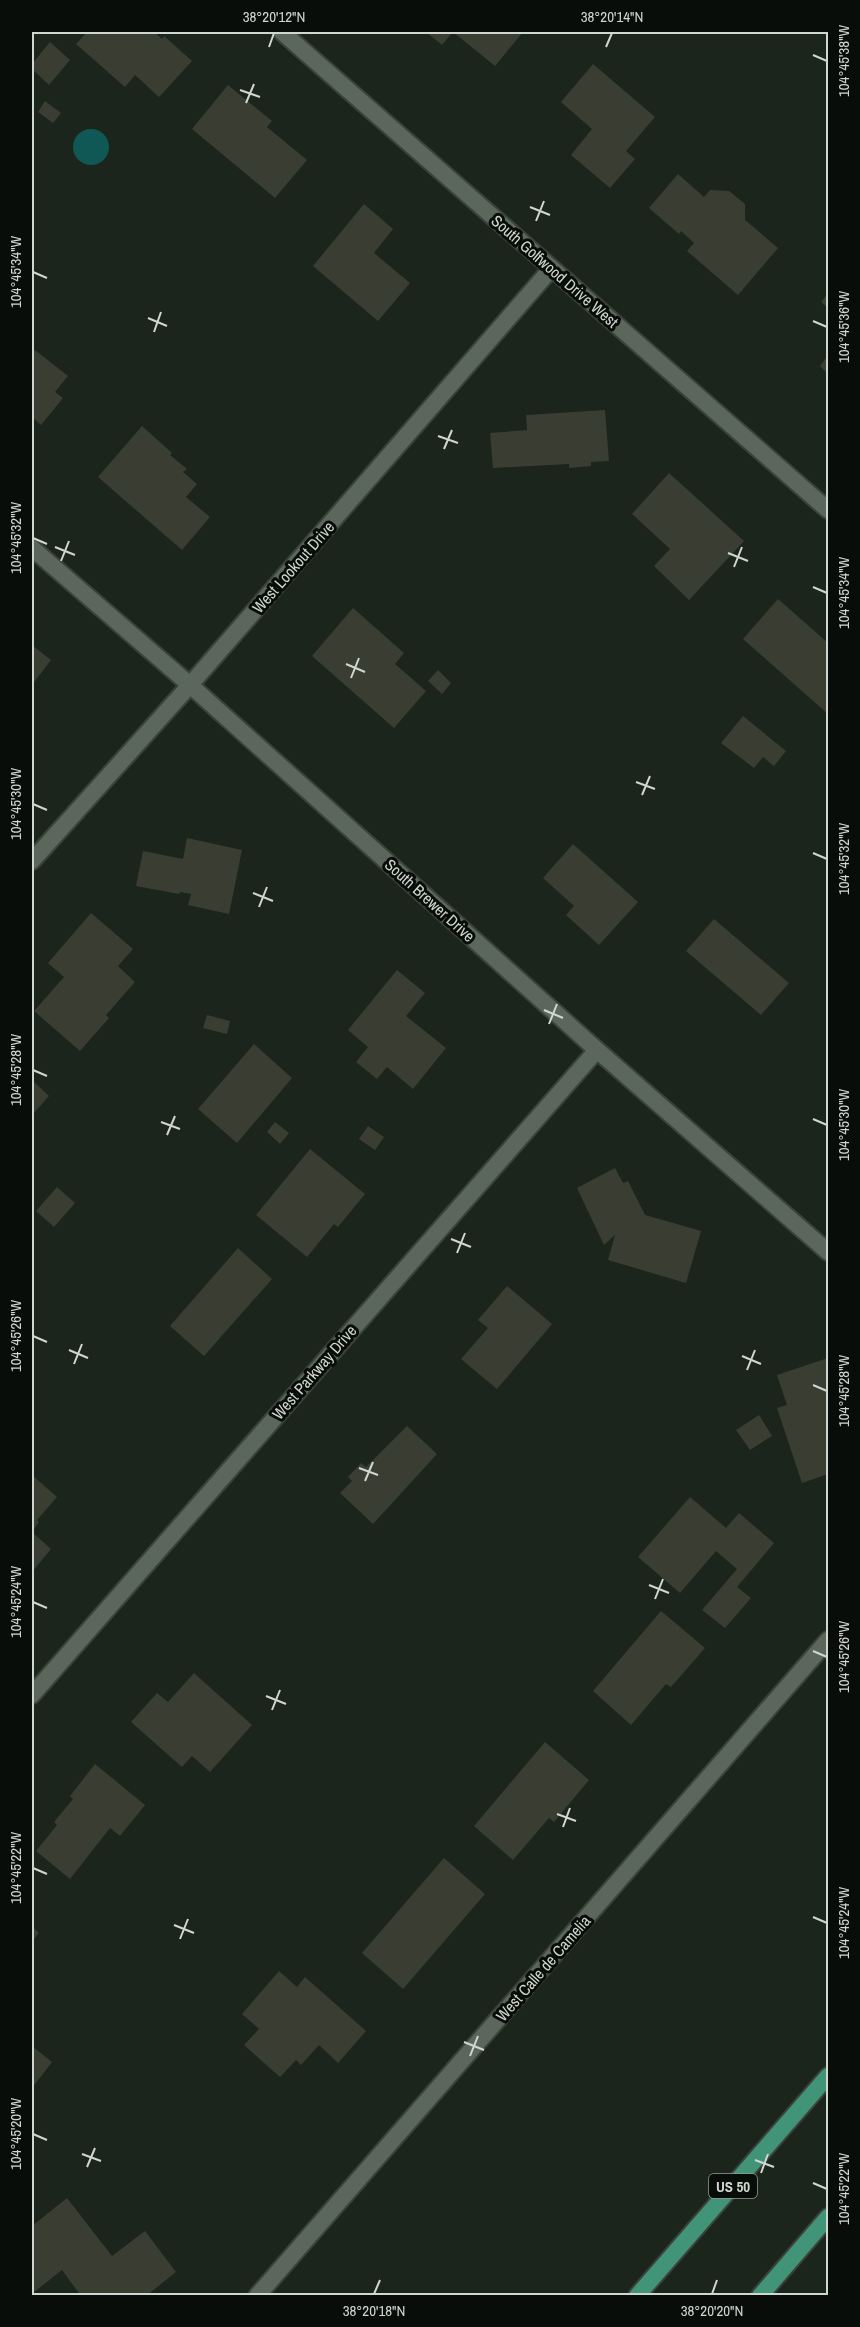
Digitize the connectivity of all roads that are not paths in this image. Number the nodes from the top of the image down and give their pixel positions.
1 (282, 32) edge
2 (551, 269) junction
3 (828, 510) edge
4 (32, 548) edge
5 (190, 685) junction
6 (32, 861) edge
7 (597, 1050) junction
8 (828, 1251) edge
9 (828, 1640) edge
10 (32, 1695) edge
11 (828, 2076) edge
12 (828, 2217) edge
13 (257, 2295) edge
14 (637, 2295) edge
15 (760, 2295) edge

1 - 2 street, South Golfwood Drive West
2 - 3 street, South Golfwood Drive West
2 - 5 street, West Lookout Drive
4 - 5 street, South Brewer Drive
5 - 6 street, West Lookout Drive
5 - 7 street, South Brewer Drive
7 - 8 street, South Brewer Drive
7 - 10 street, West Parkway Drive
9 - 13 street, West Calle de Camelia
11 - 14 highway, US 50
12 - 15 highway

